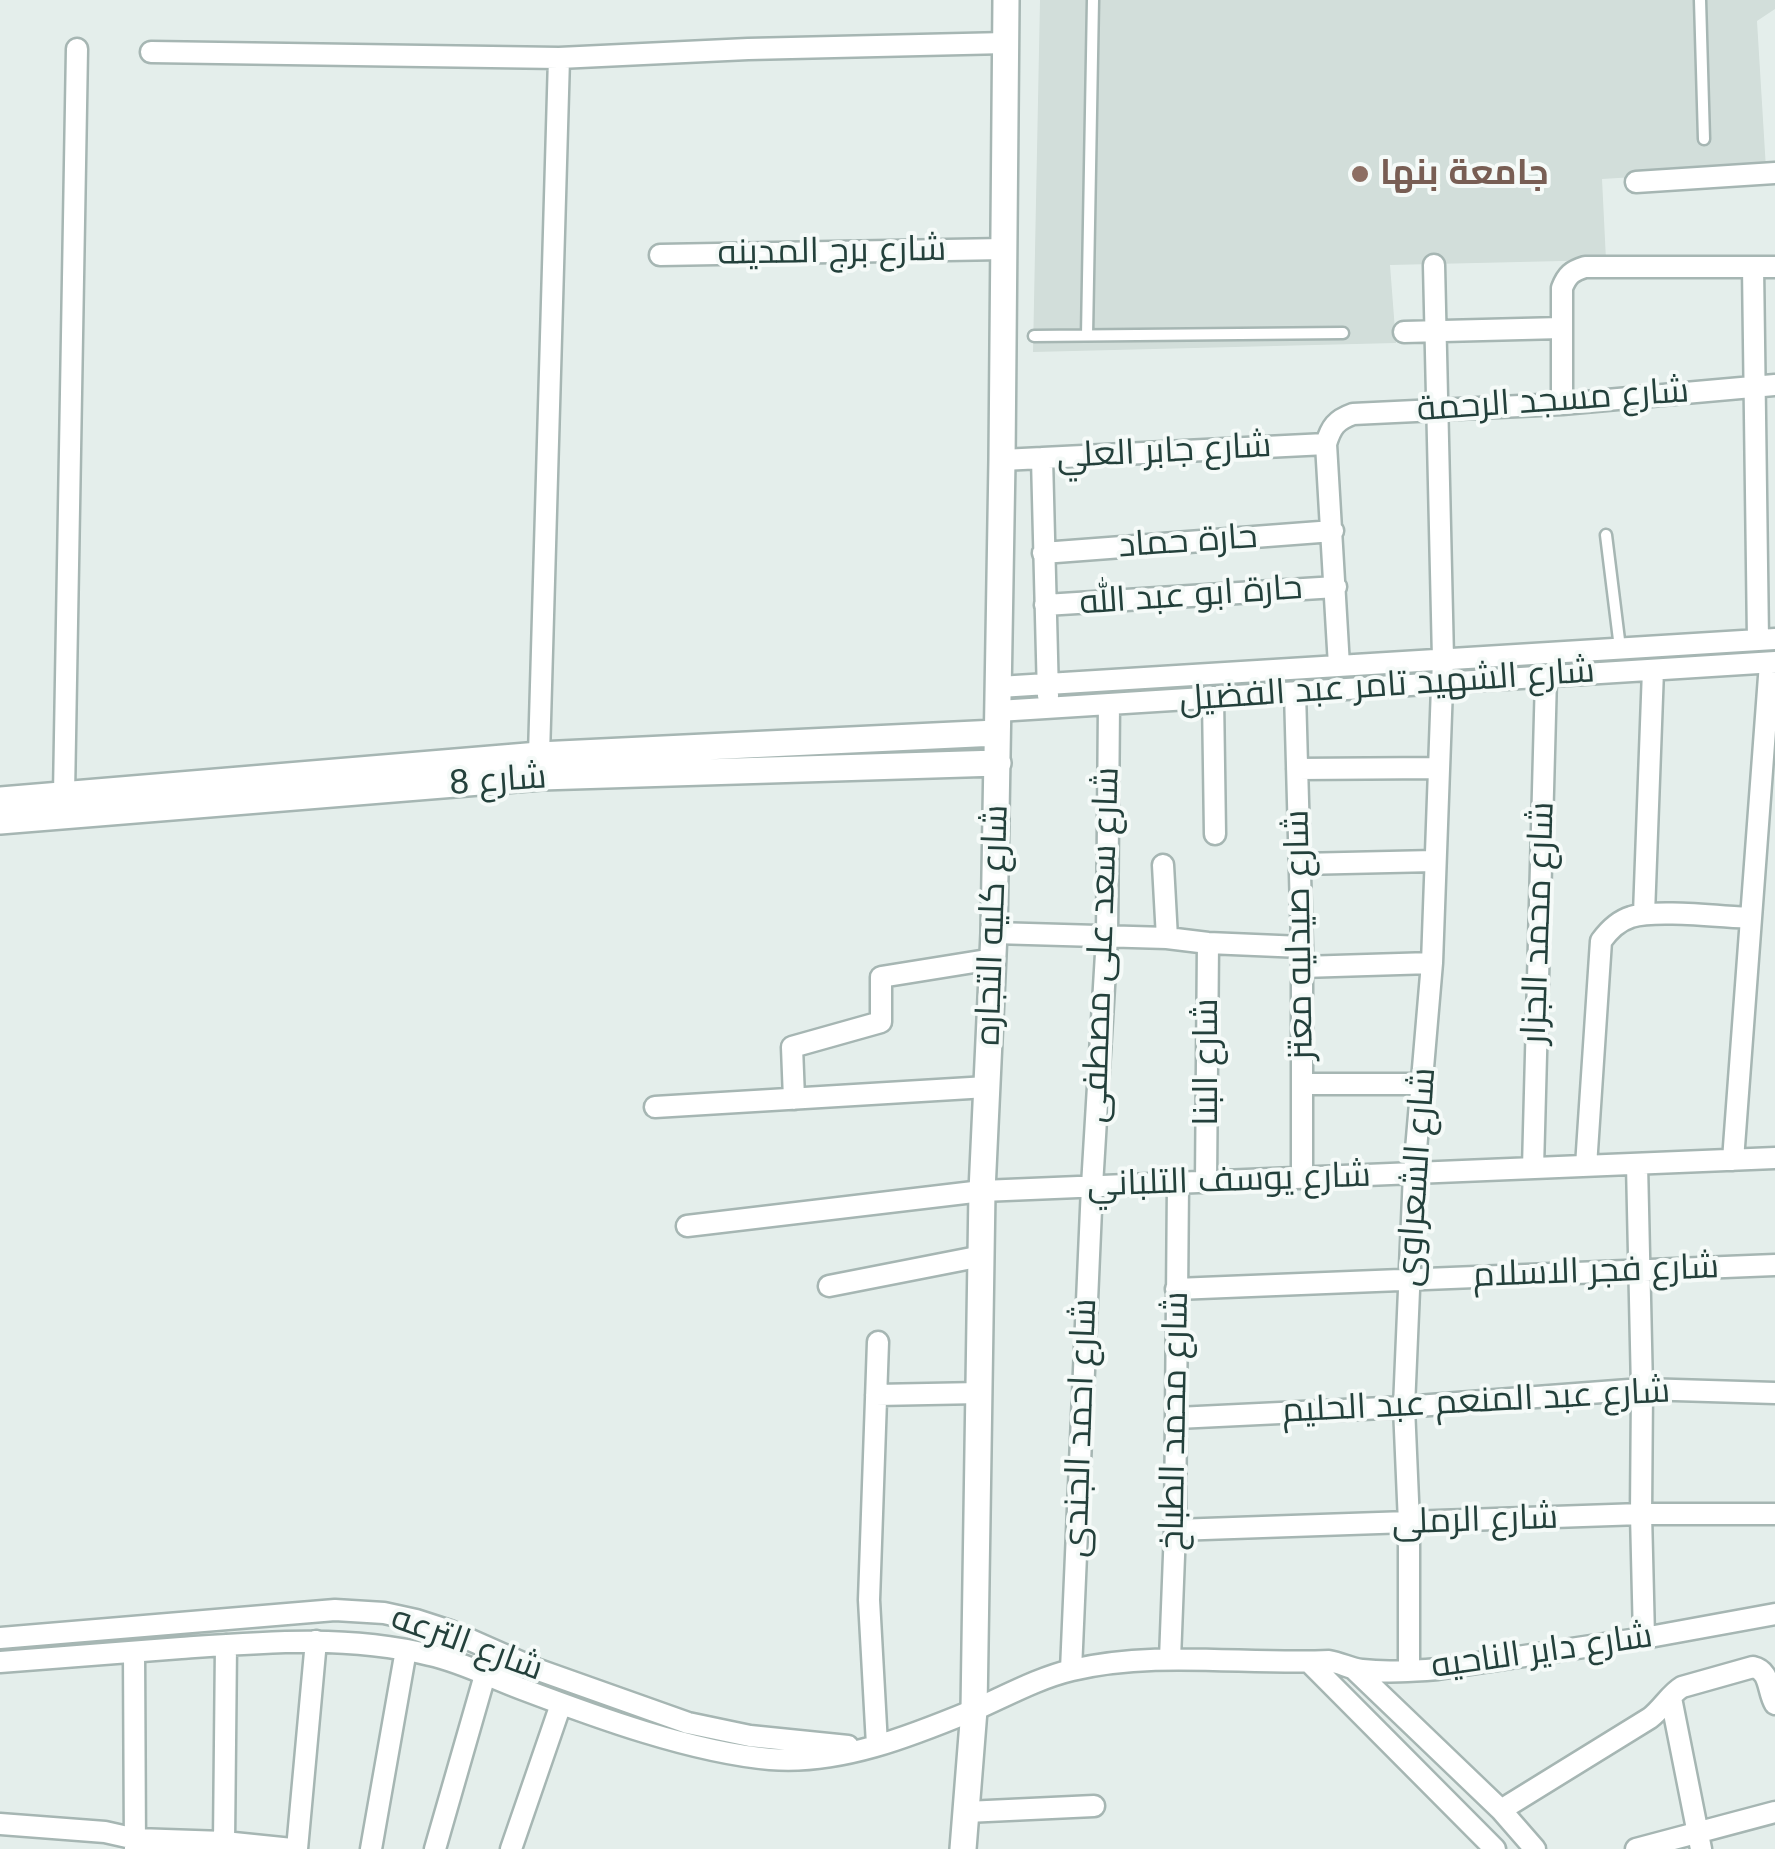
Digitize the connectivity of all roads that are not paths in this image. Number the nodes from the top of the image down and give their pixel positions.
1 (1006, 0) edge
2 (1093, 0) edge
3 (1700, 0) edge
4 (1006, 43) junction
5 (77, 50) dead end
6 (150, 52) dead end
7 (559, 58) junction
8 (1704, 139) dead end
9 (1775, 173) edge
10 (1636, 182) dead end
11 (1004, 250) junction
12 (660, 255) dead end
13 (1434, 265) dead end
14 (1753, 267) junction
15 (1775, 268) edge
16 (1561, 328) junction
17 (1404, 332) dead end
18 (1436, 332) junction
19 (1343, 333) dead end
20 (1087, 335) junction
21 (1034, 336) dead end
22 (1764, 386) edge
23 (1562, 404) junction
24 (1438, 410) junction
25 (1326, 444) junction
26 (1042, 458) junction
27 (1002, 460) junction
28 (1766, 500) edge
29 (1332, 531) junction
30 (1606, 535) dead end
31 (1044, 553) junction
32 (1336, 587) junction
33 (1046, 606) junction
34 (1767, 639) edge
35 (1620, 648) junction
36 (1443, 659) junction
37 (1772, 663) edge
38 (1339, 666) junction
39 (1653, 670) junction
40 (1546, 676) junction
41 (1442, 683) junction
42 (1048, 684) junction
43 (1294, 692) junction
44 (1213, 697) junction
45 (1109, 704) junction
46 (1048, 708) junction
47 (998, 710) junction
48 (539, 756) junction
49 (998, 764) junction
50 (1438, 768) junction
51 (1297, 770) junction
52 (436, 774) junction
53 (64, 794) junction
54 (0, 800) edge
55 (0, 821) edge
56 (1215, 834) dead end
57 (1434, 861) junction
58 (1300, 864) junction
59 (1163, 865) dead end
60 (1644, 914) junction
61 (1750, 918) junction
62 (1107, 937) junction
63 (1167, 938) junction
64 (1208, 943) junction
65 (994, 946) junction
66 (1302, 957) junction
67 (1432, 963) junction
68 (1302, 1084) junction
69 (1423, 1084) junction
70 (987, 1087) junction
71 (794, 1099) junction
72 (655, 1107) dead end
73 (1775, 1158) edge
74 (1732, 1160) junction
75 (1637, 1164) junction
76 (1586, 1166) junction
77 (1533, 1168) junction
78 (1414, 1173) junction
79 (1302, 1178) junction
80 (1206, 1182) junction
81 (1178, 1183) junction
82 (1092, 1186) junction
83 (982, 1191) junction
84 (687, 1226) dead end
85 (982, 1256) junction
86 (1775, 1265) edge
87 (1639, 1270) junction
88 (1408, 1280) junction
89 (830, 1286) dead end
90 (1176, 1289) junction
91 (878, 1342) dead end
92 (1642, 1389) junction
93 (980, 1393) junction
94 (1775, 1393) edge
95 (876, 1395) junction
96 (1404, 1408) junction
97 (1177, 1418) junction
98 (1641, 1514) junction
99 (1775, 1514) edge
100 (1409, 1524) junction
101 (1175, 1530) junction
102 (1775, 1614) edge
103 (0, 1638) edge
104 (1644, 1638) junction
105 (316, 1641) junction
106 (226, 1645) junction
107 (406, 1650) junction
108 (134, 1652) junction
109 (1170, 1659) junction
110 (0, 1662) edge
111 (1309, 1662) junction
112 (1071, 1670) junction
113 (1355, 1670) junction
114 (1409, 1671) junction
115 (485, 1675) junction
116 (1380, 1696) junction
117 (1670, 1698) junction
118 (561, 1704) junction
119 (1775, 1704) edge
120 (974, 1710) junction
121 (1362, 1716) junction
122 (871, 1746) junction
123 (1094, 1806) dead end
124 (1501, 1810) junction
125 (966, 1812) junction
126 (1775, 1812) edge
127 (0, 1824) edge
128 (1699, 1841) edge
129 (224, 1842) junction
130 (136, 1844) edge
131 (294, 1849) edge
132 (372, 1849) edge
133 (436, 1849) edge
134 (511, 1849) edge
135 (963, 1849) edge
136 (1495, 1849) edge
137 (1534, 1849) edge
138 (1636, 1849) edge

1 - 4 street, شارع كليه التجاره
2 - 20 lane
3 - 8 lane
4 - 7 street
4 - 11 street, شارع كليه التجاره
5 - 53 street
6 - 7 street
7 - 48 street
9 - 10 street
11 - 12 street, شارع برج المدينه
11 - 27 street, شارع كليه التجاره
13 - 18 street, شارع الشعراوى
14 - 15 street
14 - 16 street
14 - 22 street
16 - 18 street
16 - 23 street
17 - 18 street
18 - 24 street, شارع الشعراوى
19 - 20 lane
20 - 21 lane
22 - 23 street, شارع مسجد الرحمة
22 - 28 street
23 - 24 street, شارع مسجد الرحمة
24 - 25 street, شارع مسجد الرحمة
24 - 36 street, شارع الشعراوى
25 - 26 street, شارع جابر العلي
25 - 29 street
26 - 27 street, شارع جابر العلي
26 - 31 street
27 - 47 street, شارع كليه التجاره
28 - 34 street
29 - 31 street, حارة حماد
29 - 32 street
30 - 35 lane
31 - 33 street
32 - 33 street, حارة ابو عبد الله
32 - 38 street
33 - 42 street
34 - 35 street, شارع الشهيد تامر عبد الفضيل
35 - 36 street, شارع الشهيد تامر عبد الفضيل
36 - 38 street, شارع الشهيد تامر عبد الفضيل
36 - 41 street, شارع الشعراوى
37 - 39 street, شارع الشهيد تامر عبد الفضيل
37 - 61 street
38 - 42 street, شارع الشهيد تامر عبد الفضيل
39 - 40 street, شارع الشهيد تامر عبد الفضيل
39 - 60 street
40 - 41 street, شارع الشهيد تامر عبد الفضيل
40 - 77 street, شارع محمد الجزار
41 - 43 street, شارع الشهيد تامر عبد الفضيل
41 - 50 street, شارع الشعراوى
42 - 46 street
42 - 47 street, شارع الشهيد تامر عبد الفضيل
43 - 44 street, شارع الشهيد تامر عبد الفضيل
43 - 51 street, شارع صيدليه معتز
44 - 45 street, شارع الشهيد تامر عبد الفضيل
44 - 56 street
45 - 46 street, شارع الشهيد تامر عبد الفضيل
45 - 62 street, شارع سعد على مصطفى
46 - 47 street, شارع الشهيد تامر عبد الفضيل
47 - 48 street, شارع 8
47 - 49 street, شارع كليه التجاره
48 - 52 street, شارع 8
49 - 52 street, شارع 8
49 - 65 street, شارع كليه التجاره
50 - 51 street
50 - 57 street, شارع الشعراوى
51 - 58 street, شارع صيدليه معتز
52 - 53 street, شارع 8
52 - 55 street, شارع 8
53 - 54 street, شارع 8
57 - 58 street
57 - 67 street, شارع الشعراوى
58 - 66 street, شارع صيدليه معتز
59 - 63 street
60 - 61 street
60 - 76 street
61 - 74 street
62 - 63 street
62 - 65 street
62 - 82 street, شارع سعد على مصطفى
63 - 64 street
64 - 66 street
64 - 80 street, شارع البنا
65 - 70 street, شارع كليه التجاره
65 - 71 street
66 - 67 street
66 - 68 street, شارع صيدليه معتز
67 - 69 street, شارع الشعراوى
68 - 69 street
68 - 79 street, شارع صيدليه معتز
69 - 78 street, شارع الشعراوى
70 - 71 street
70 - 83 street, شارع كليه التجاره
71 - 72 street
73 - 74 street, شارع يوسف التلباني
74 - 75 street, شارع يوسف التلباني
75 - 76 street, شارع يوسف التلباني
75 - 87 street
76 - 77 street, شارع يوسف التلباني
77 - 78 street, شارع يوسف التلباني
78 - 79 street, شارع يوسف التلباني
78 - 88 street, شارع الشعراوى
79 - 80 street, شارع يوسف التلباني
80 - 81 street, شارع يوسف التلباني
81 - 82 street, شارع يوسف التلباني
81 - 90 street, شارع محمد الطباخ
82 - 83 street, شارع يوسف التلباني
82 - 112 street, شارع احمد الجندى
83 - 84 street, شارع يوسف التلباني
83 - 85 street, شارع كليه التجاره
85 - 89 street
85 - 93 street, شارع كليه التجاره
86 - 87 street, شارع فجر الاسلام
87 - 88 street, شارع فجر الاسلام
87 - 92 street
88 - 90 street, شارع فجر الاسلام
88 - 96 street, شارع الشعراوى
90 - 97 street, شارع محمد الطباخ
91 - 95 street
92 - 94 street, شارع عبد المنعم عبد الحليم
92 - 96 street, شارع عبد المنعم عبد الحليم
92 - 98 street
93 - 95 street
93 - 120 street, شارع كليه التجاره
95 - 122 street
96 - 97 street, شارع عبد المنعم عبد الحليم
96 - 100 street, شارع الشعراوى
97 - 101 street, شارع محمد الطباخ
98 - 99 street, شارع الرملى
98 - 100 street, شارع الرملى
98 - 104 street
100 - 101 street, شارع الرملى
100 - 114 street, شارع الشعراوى
101 - 109 street, شارع محمد الطباخ
102 - 104 street, شارع داير الناحيه
103 - 122 street, شارع الترعه
104 - 114 street, شارع داير الناحيه
105 - 106 street, شارع الترعه
105 - 107 street, شارع الترعه
105 - 131 street
106 - 108 street, شارع الترعه
106 - 129 street
107 - 115 street, شارع الترعه
107 - 132 street
108 - 110 street, شارع الترعه
108 - 130 street
109 - 111 street, شارع الترعه
109 - 112 street, شارع الترعه
111 - 113 street, شارع داير الناحيه
111 - 121 street
112 - 120 street, شارع الترعه
113 - 114 street, شارع داير الناحيه
113 - 116 street
115 - 118 street, شارع الترعه
115 - 133 street
116 - 121 street
116 - 124 street
117 - 119 street
117 - 124 street
117 - 128 street
118 - 122 street, شارع الترعه
118 - 134 street
120 - 122 street, شارع الترعه
120 - 125 street, شارع كليه التجاره
121 - 136 street
123 - 125 street
124 - 137 street
125 - 135 street, شارع كليه التجاره
126 - 128 street
127 - 130 street
128 - 138 street
129 - 130 street
129 - 131 street

